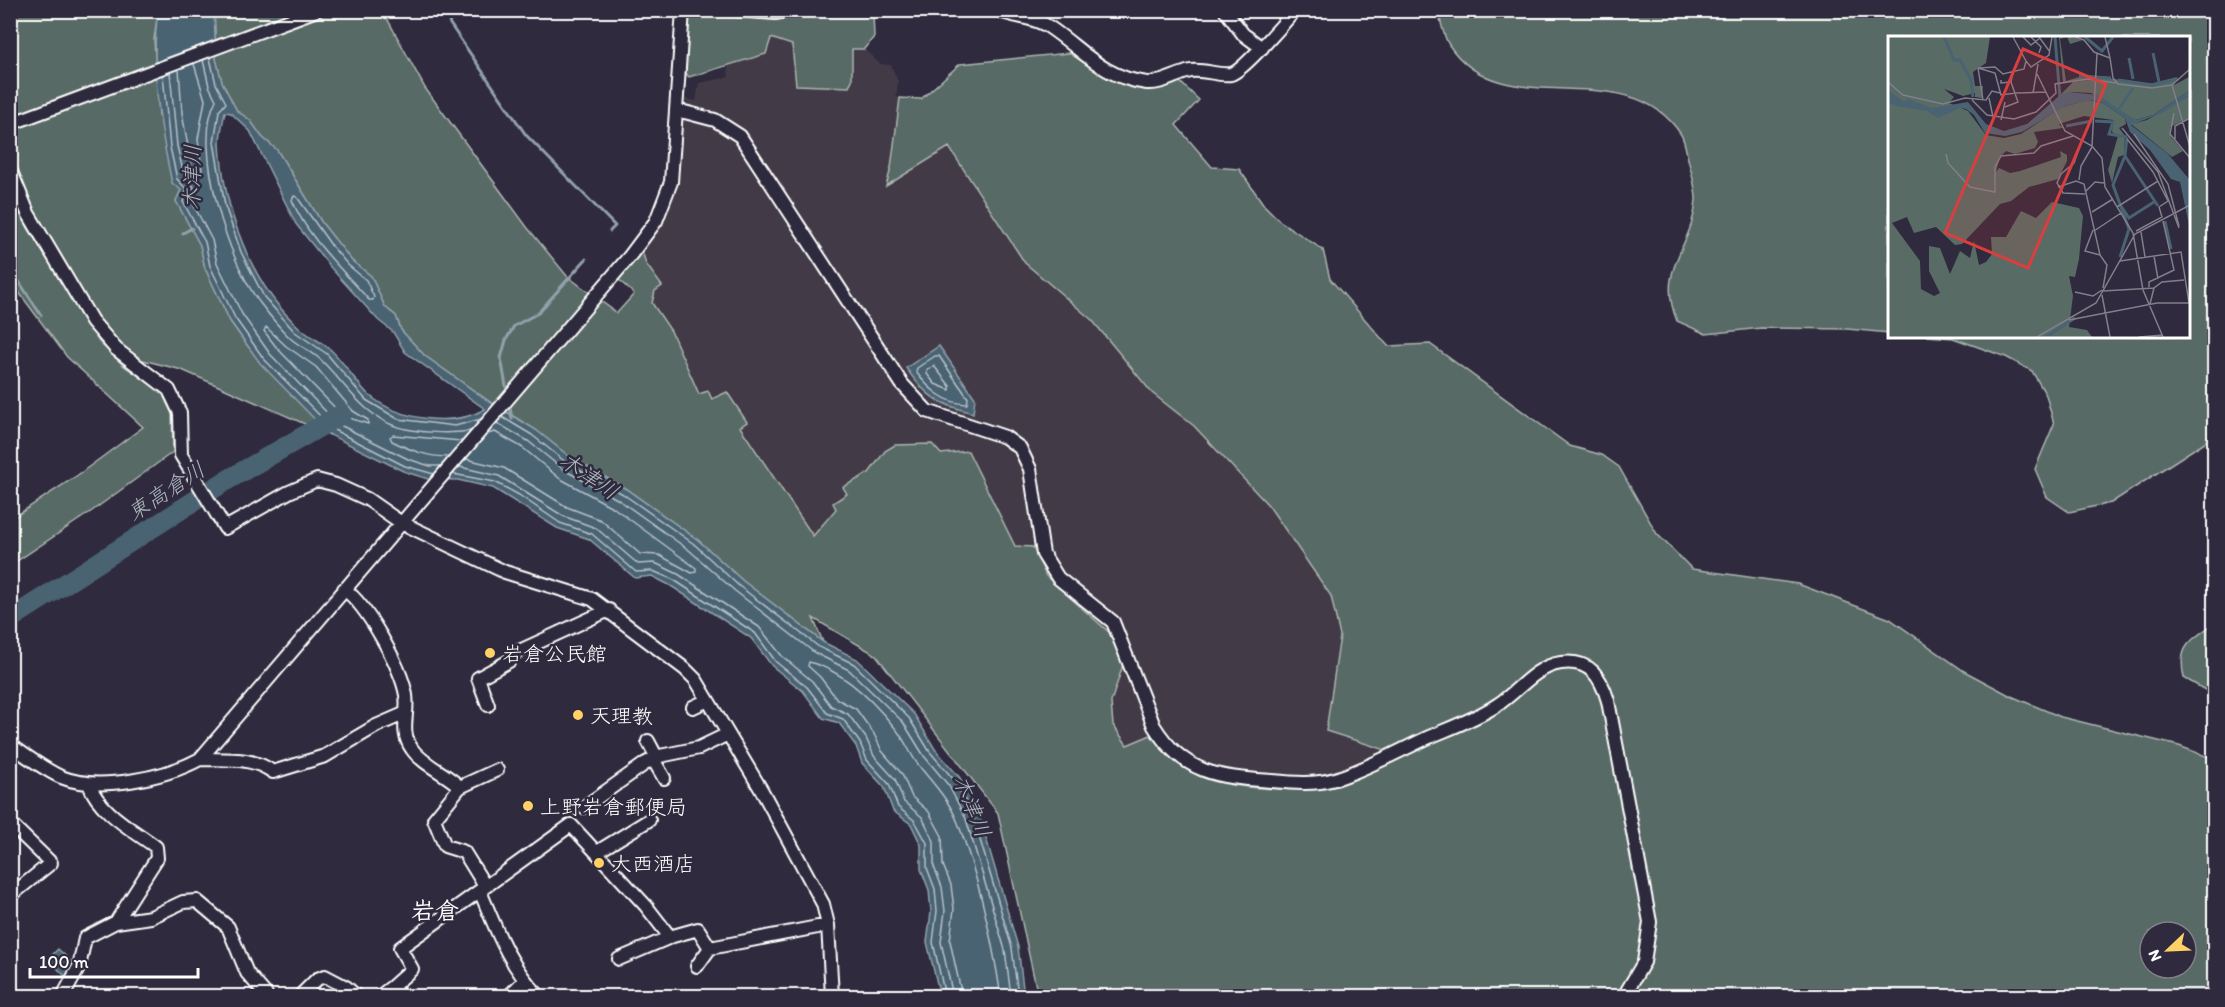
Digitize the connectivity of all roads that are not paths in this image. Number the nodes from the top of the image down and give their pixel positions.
1 (317, 10) edge
2 (683, 10) edge
3 (736, 10) edge
4 (792, 10) edge
5 (998, 10) edge
6 (1225, 10) edge
7 (1295, 10) edge
8 (1262, 48) junction
9 (677, 110) junction
10 (10, 124) edge
11 (10, 169) edge
12 (402, 520) junction
13 (344, 589) junction
14 (609, 610) junction
15 (708, 700) junction
16 (488, 705) dead end
17 (693, 707) dead end
18 (406, 713) junction
19 (728, 734) junction
20 (648, 741) dead end
21 (10, 745) edge
22 (200, 759) junction
23 (655, 759) junction
24 (497, 770) dead end
25 (664, 778) dead end
26 (89, 784) junction
27 (460, 787) junction
28 (584, 807) dead end
29 (650, 820) dead end
30 (10, 823) edge
31 (597, 852) junction
32 (482, 888) junction
33 (10, 896) edge
34 (116, 922) junction
35 (828, 925) junction
36 (670, 937) junction
37 (710, 948) junction
38 (619, 959) dead end
39 (697, 966) dead end
40 (524, 981) junction
41 (396, 991) edge
42 (63, 996) edge
43 (267, 996) edge
44 (300, 996) edge
45 (356, 996) edge
46 (380, 996) edge
47 (509, 996) edge
48 (539, 996) edge
49 (832, 996) edge
50 (1624, 996) edge

1 - 10 street
2 - 9 street
3 - 4 street
5 - 8 street
6 - 8 street
7 - 8 street
9 - 12 street
9 - 50 street
11 - 12 street
12 - 13 street
12 - 14 street
13 - 18 street
13 - 22 street
14 - 15 street
14 - 16 street
15 - 17 street
15 - 19 street
18 - 22 street
18 - 27 street
19 - 23 street
19 - 35 street
20 - 23 street
21 - 26 street
22 - 26 street
23 - 25 street
23 - 28 street
24 - 27 street
26 - 34 street
27 - 32 street
29 - 31 street
30 - 33 street
31 - 32 street
31 - 36 street
32 - 40 street
32 - 41 street
34 - 42 street
34 - 43 street
35 - 37 street
35 - 49 street
36 - 37 street
36 - 38 street
37 - 39 street
40 - 47 street
40 - 48 street
41 - 46 street
44 - 45 street

